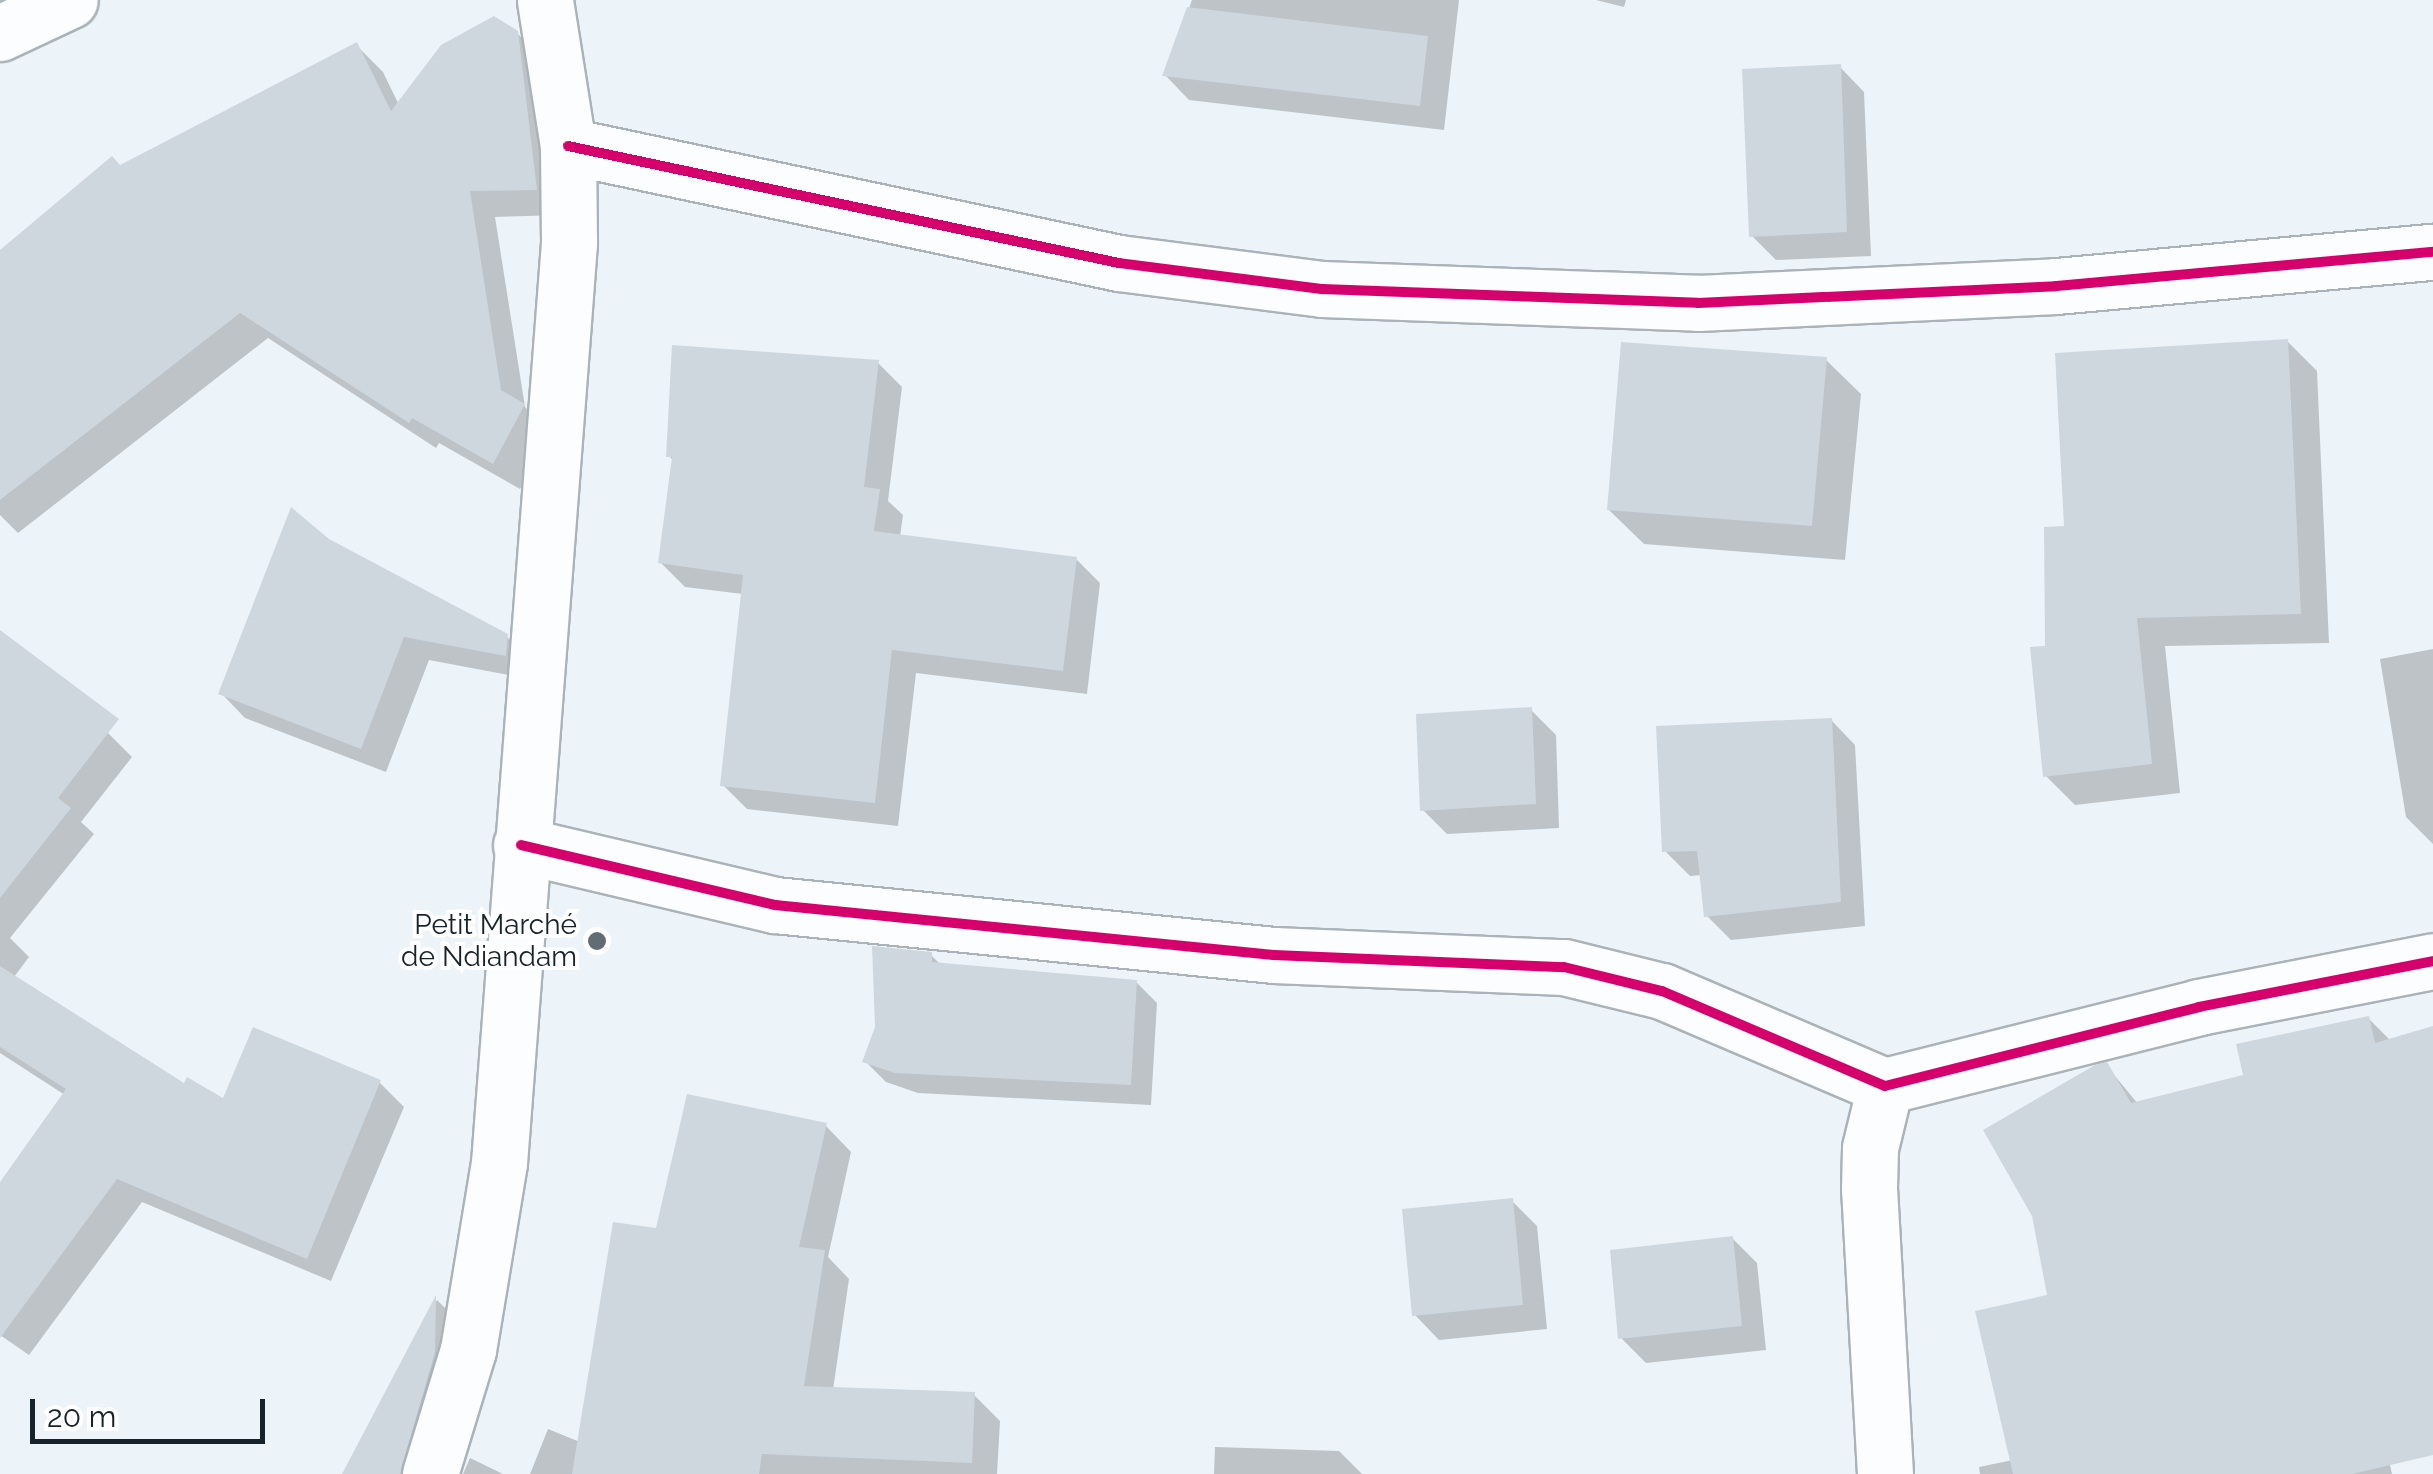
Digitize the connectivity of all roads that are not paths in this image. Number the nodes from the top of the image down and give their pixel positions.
1 (545, 0) edge
2 (568, 146) junction
3 (2433, 252) edge
4 (521, 845) junction
5 (2433, 961) edge
6 (1885, 1086) junction
7 (430, 1474) edge
8 (1885, 1474) edge

1 - 2 street
2 - 3 street
2 - 4 street
4 - 6 street
4 - 7 street
5 - 6 street
6 - 8 street

